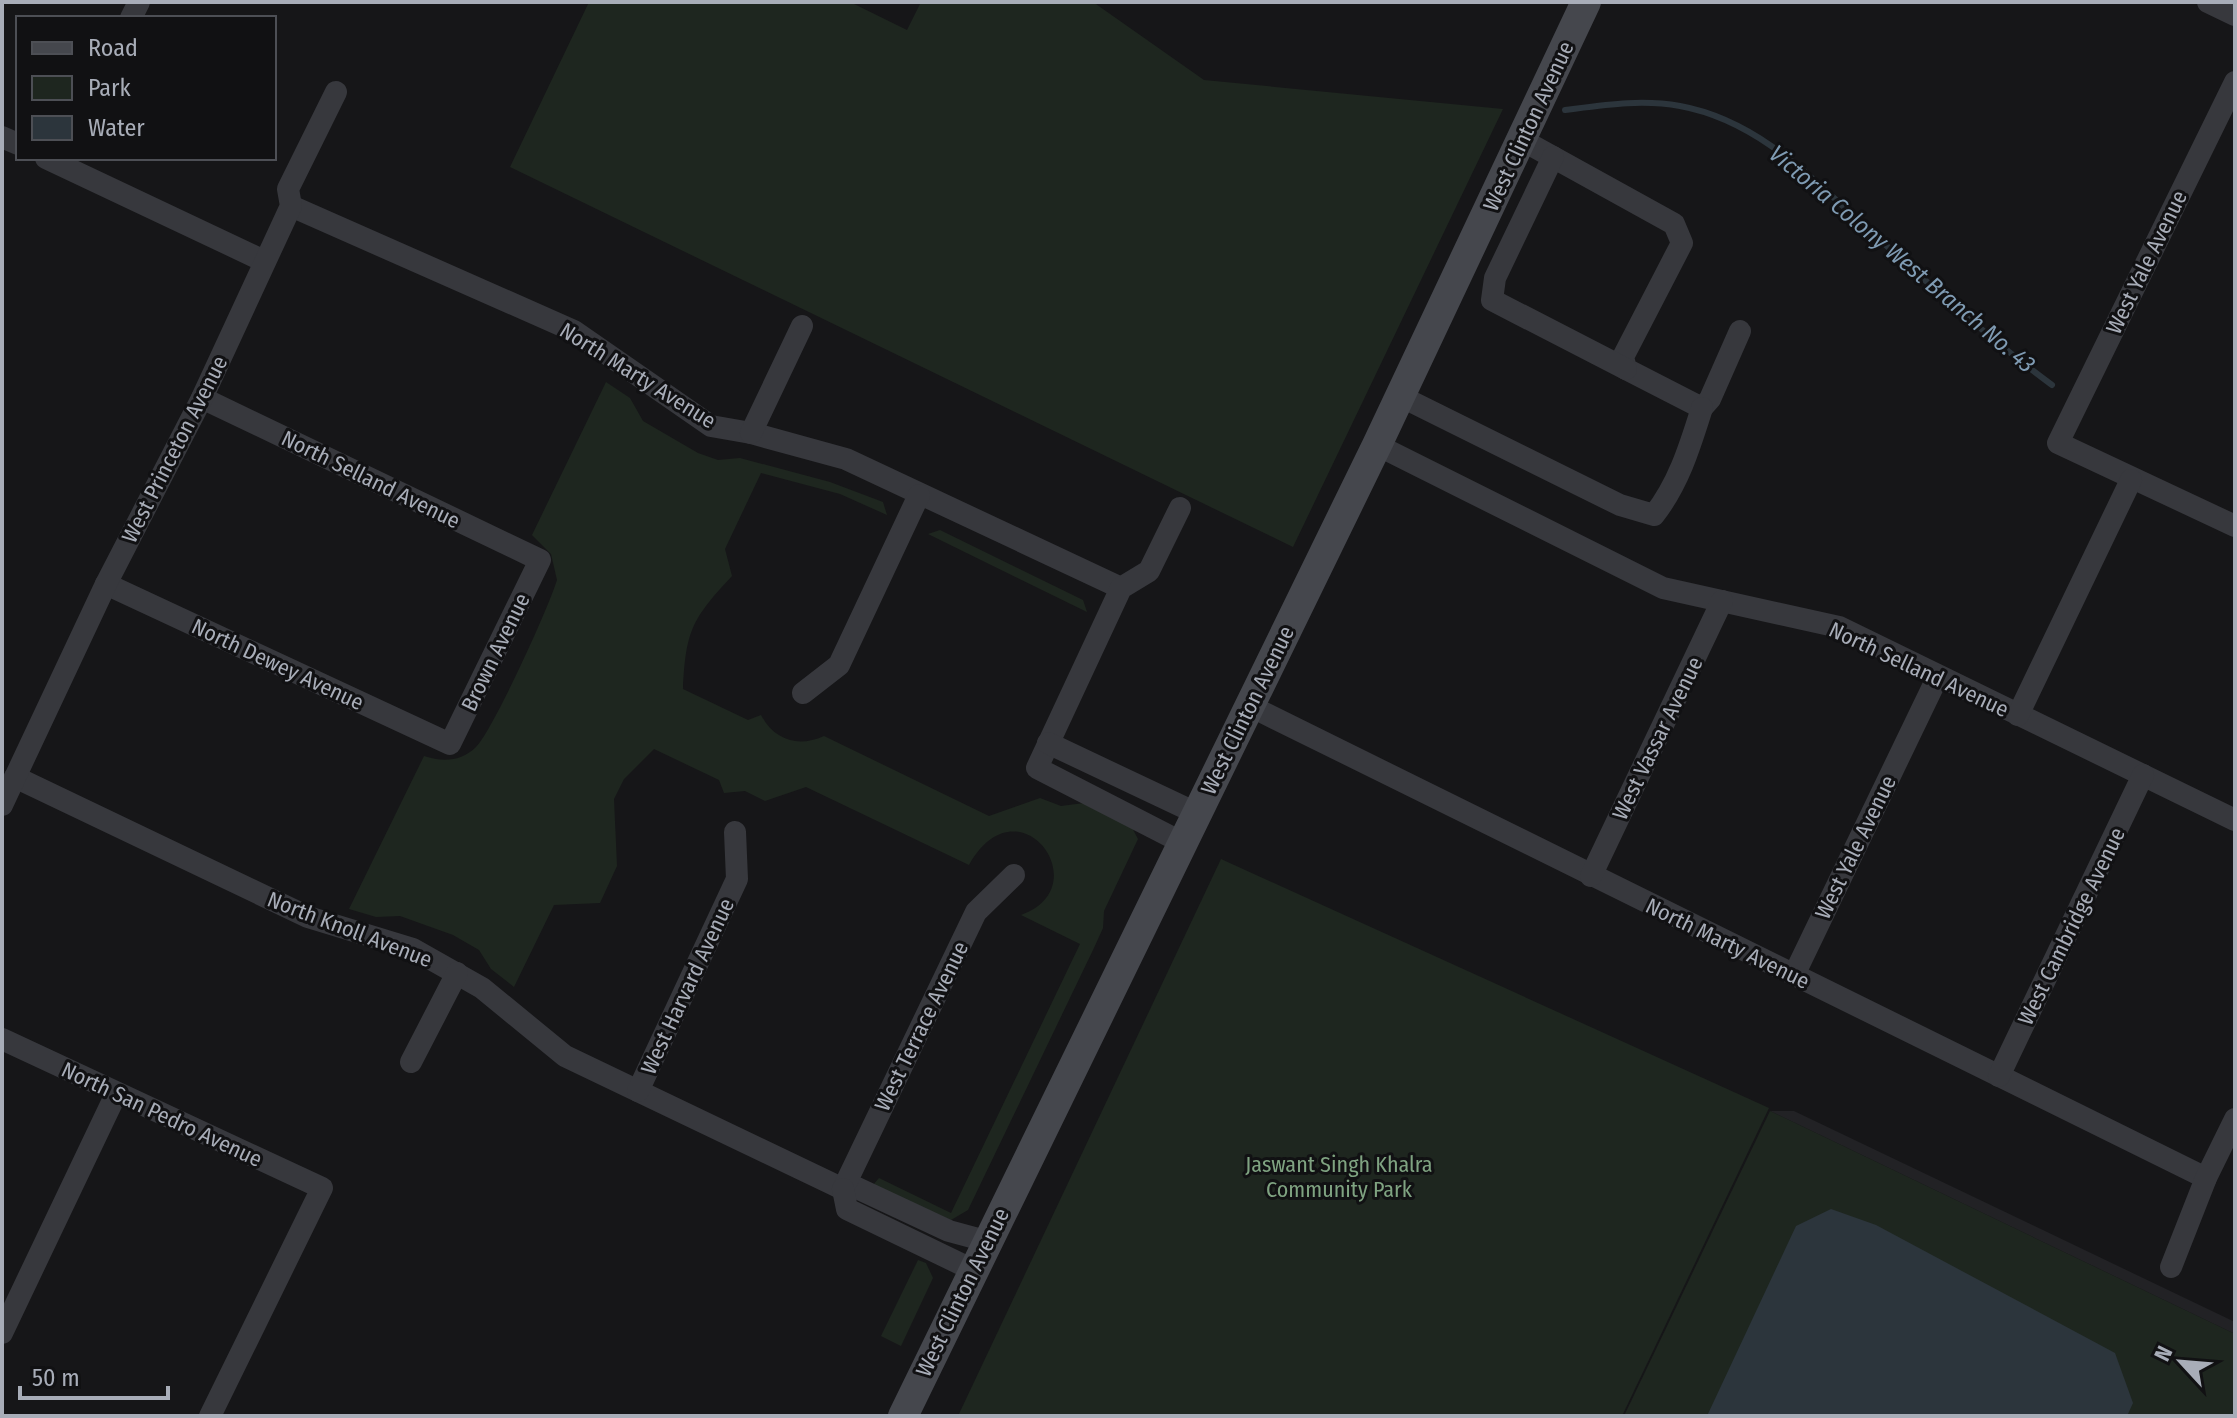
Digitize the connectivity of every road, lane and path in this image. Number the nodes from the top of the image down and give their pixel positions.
1 (1586, 2) edge
2 (2208, 2) edge
3 (2235, 15) edge
4 (2235, 82) edge
5 (336, 92) dead end
6 (1522, 140) junction
7 (1553, 157) junction
8 (57, 160) edge
9 (291, 206) junction
10 (264, 261) junction
11 (802, 326) dead end
12 (1740, 331) dead end
13 (1626, 369) junction
14 (1400, 396) junction
15 (202, 398) junction
16 (1702, 408) junction
17 (751, 433) junction
18 (1377, 445) junction
19 (2131, 480) junction
20 (919, 495) junction
21 (1180, 508) dead end
22 (2235, 526) edge
23 (540, 560) joint
24 (106, 584) junction
25 (1121, 588) junction
26 (1722, 601) junction
27 (1938, 676) junction
28 (803, 693) dead end
29 (1250, 706) junction
30 (2018, 715) junction
31 (1048, 743) junction
32 (450, 744) joint
33 (2143, 775) junction
34 (15, 777) junction
35 (2, 805) edge
36 (1196, 813) junction
37 (2235, 820) edge
38 (735, 832) dead end
39 (1181, 842) junction
40 (1014, 875) dead end
41 (1591, 876) junction
42 (457, 973) junction
43 (1794, 975) junction
44 (2, 1039) edge
45 (411, 1062) dead end
46 (1999, 1076) junction
47 (638, 1091) junction
48 (116, 1094) junction
49 (2235, 1119) edge
50 (2206, 1178) junction
51 (843, 1189) junction
52 (986, 1241) junction
53 (2171, 1267) dead end
54 (973, 1270) junction
55 (2, 1333) edge
56 (210, 1416) edge
57 (903, 1416) edge

1 - 6 main road, West Clinton Avenue
2 - 3 street
4 - 19 street, West Yale Avenue
5 - 9 street, West Princeton Avenue
6 - 7 street
6 - 14 main road, West Clinton Avenue
7 - 13 street
7 - 13 street
8 - 10 street
9 - 10 street, West Princeton Avenue
9 - 17 street, North Marty Avenue
10 - 15 street, West Princeton Avenue
11 - 17 street
12 - 16 street
13 - 16 street
14 - 16 street
14 - 18 main road, West Clinton Avenue
15 - 23 street, North Selland Avenue
15 - 24 street, West Princeton Avenue
17 - 20 street, North Marty Avenue
18 - 26 street, North Selland Avenue
18 - 29 main road, West Clinton Avenue
19 - 22 street
19 - 30 street
20 - 25 street, North Marty Avenue
20 - 28 street
21 - 25 street
23 - 32 street, Brown Avenue
24 - 32 street, North Dewey Avenue
24 - 34 street, West Princeton Avenue
25 - 31 street
26 - 27 street, North Selland Avenue
26 - 41 street, West Vassar Avenue
27 - 30 street, North Selland Avenue
27 - 43 street, West Yale Avenue
29 - 36 main road, West Clinton Avenue
29 - 41 street, North Marty Avenue
30 - 33 street, North Selland Avenue
31 - 36 street
31 - 39 street
33 - 37 street, North Selland Avenue
33 - 46 street, West Cambridge Avenue
34 - 35 street, West Princeton Avenue
34 - 42 street, North Knoll Avenue
36 - 39 main road, West Clinton Avenue
38 - 47 street, West Harvard Avenue
39 - 52 main road, West Clinton Avenue
40 - 51 street, West Terrace Avenue
41 - 43 street, North Marty Avenue
42 - 45 street
42 - 47 street, North Knoll Avenue
43 - 46 street, North Marty Avenue
44 - 48 street, North San Pedro Avenue
46 - 50 street, North Marty Avenue
47 - 51 street, North Knoll Avenue
48 - 55 street
48 - 56 street, North San Pedro Avenue
49 - 50 street
50 - 53 street
51 - 52 street, North Knoll Avenue
51 - 54 street, North Knoll Avenue
52 - 54 main road, West Clinton Avenue
54 - 57 main road, West Clinton Avenue

